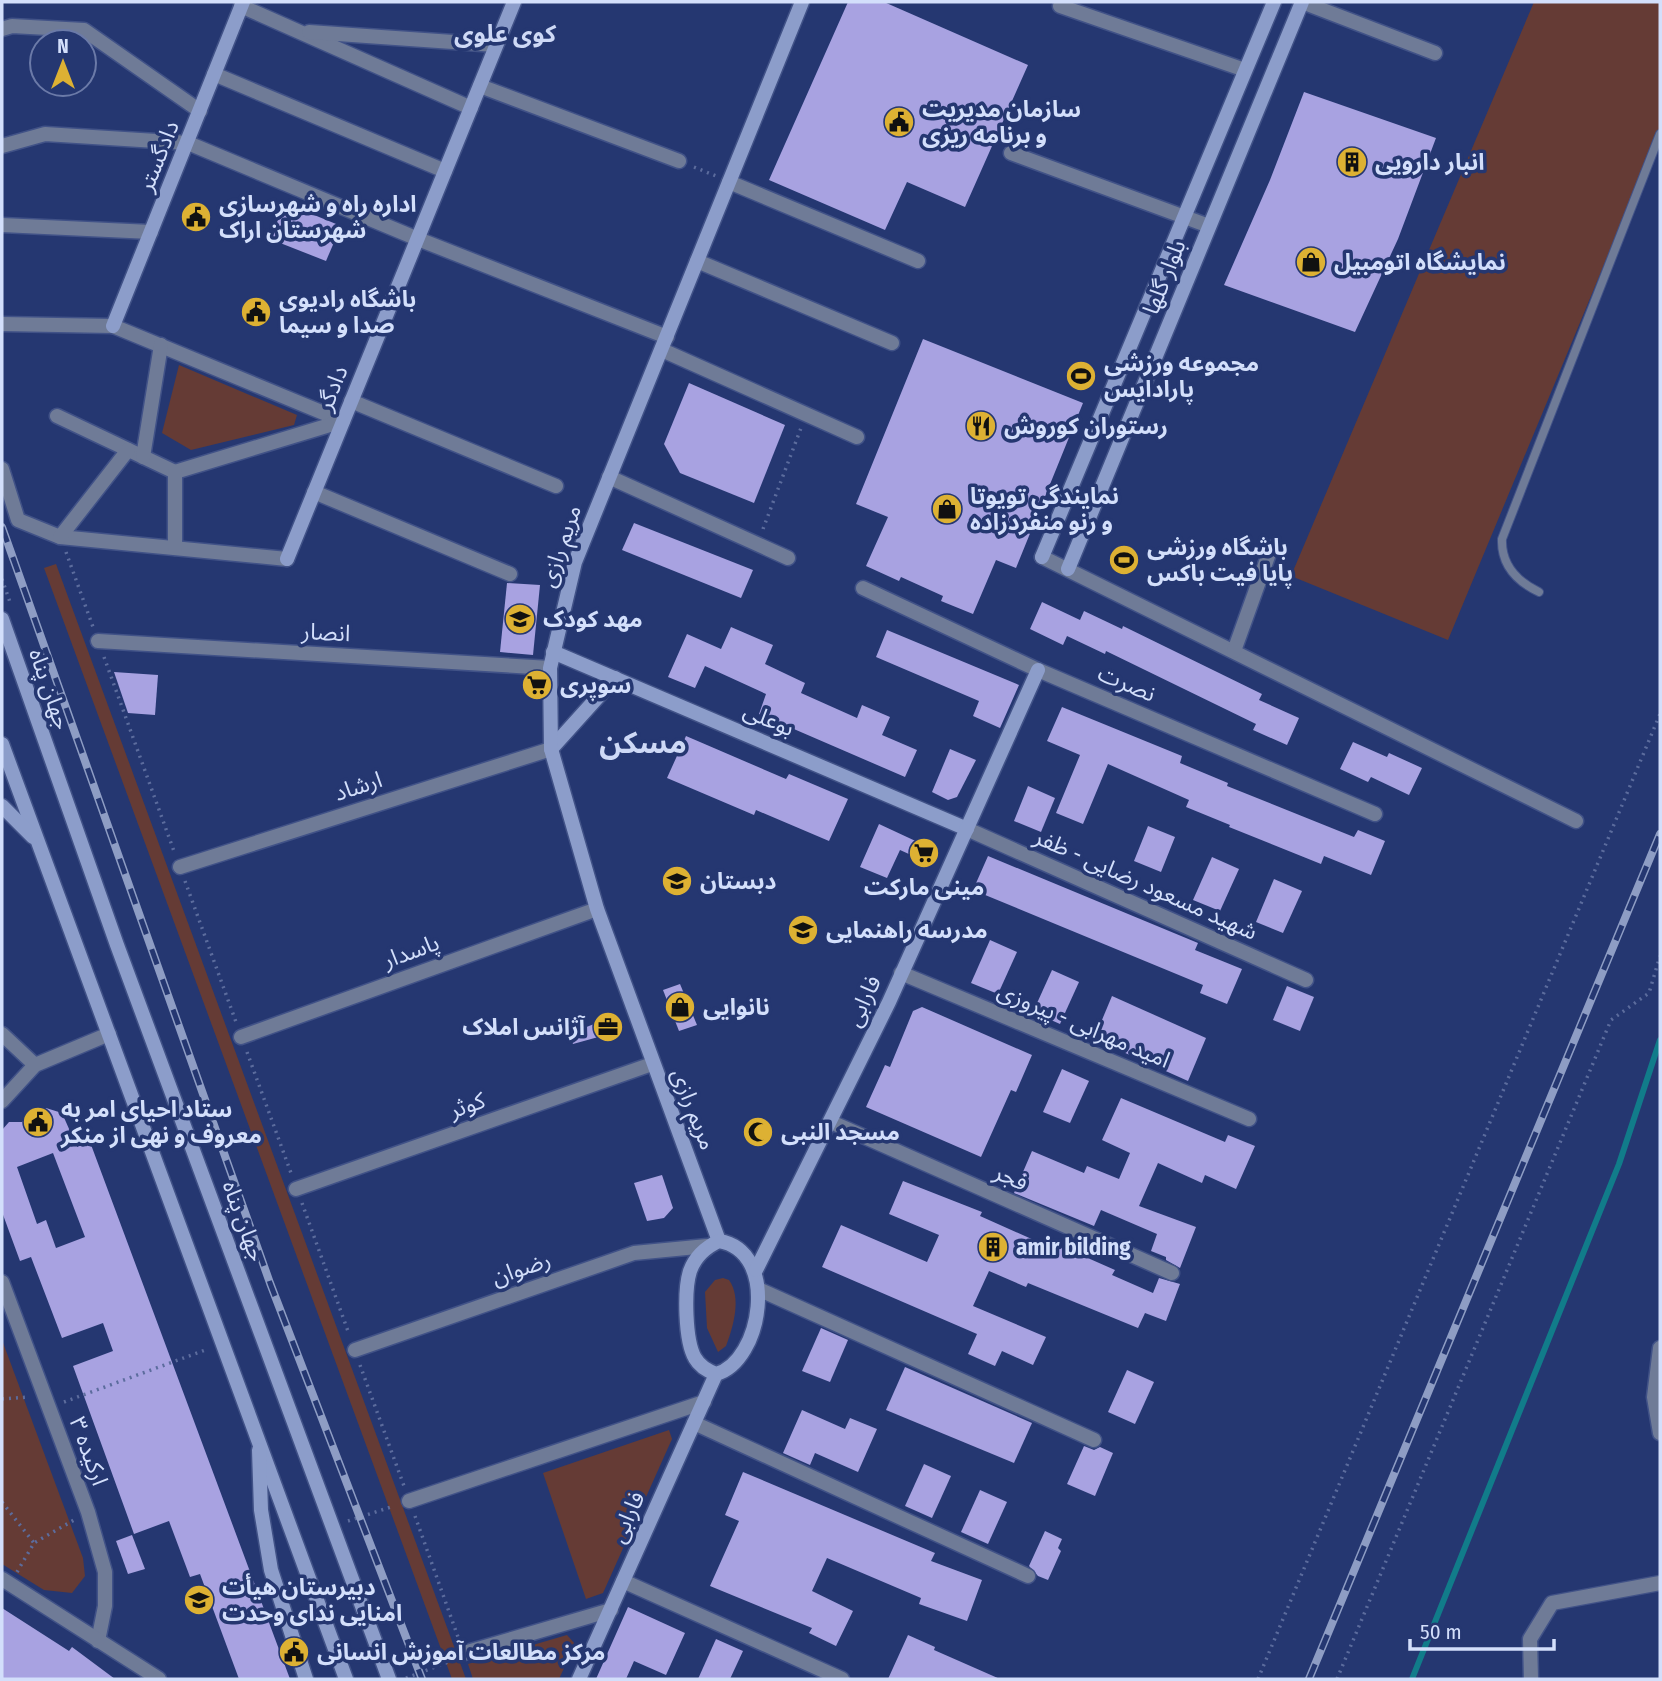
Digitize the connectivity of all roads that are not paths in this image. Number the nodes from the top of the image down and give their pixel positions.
1 (514, 2) edge
2 (802, 2) edge
3 (1274, 2) edge
4 (1302, 2) edge
5 (242, 4) edge
6 (1060, 6) dead end
7 (2, 29) edge
8 (298, 31) junction
9 (496, 45) junction
10 (1435, 53) dead end
11 (1245, 70) junction
12 (215, 74) junction
13 (480, 86) junction
14 (471, 108) junction
15 (200, 111) junction
16 (1660, 134) edge
17 (188, 142) junction
18 (2, 146) edge
19 (1011, 153) dead end
20 (679, 161) road end
21 (445, 171) junction
22 (729, 182) junction
23 (1184, 217) junction
24 (2, 225) edge
25 (1209, 226) junction
26 (151, 232) junction
27 (418, 239) junction
28 (697, 261) junction
29 (918, 261) dead end
30 (2, 324) edge
31 (113, 326) junction
32 (892, 343) dead end
33 (664, 344) junction
34 (161, 345) junction
35 (351, 401) junction
36 (57, 416) dead end
37 (343, 421) junction
38 (858, 437) dead end
39 (128, 450) junction
40 (143, 457) junction
41 (2, 469) edge
42 (175, 472) junction
43 (610, 477) junction
44 (556, 486) dead end
45 (314, 492) junction
46 (60, 537) junction
47 (175, 548) junction
48 (1271, 548) dead end
49 (788, 558) dead end
50 (1068, 569) junction
51 (510, 574) dead end
52 (863, 588) dead end
53 (1539, 592) dead end
54 (2, 619) edge
55 (98, 641) road end
56 (1234, 651) junction
57 (553, 652) junction
58 (550, 668) junction
59 (1038, 670) junction
60 (615, 678) junction
61 (2, 744) edge
62 (551, 749) junction
63 (2, 806) edge
64 (1376, 814) dead end
65 (1576, 821) dead end
66 (967, 829) junction
67 (37, 840) junction
68 (180, 867) road end
69 (597, 909) junction
70 (901, 973) junction
71 (1306, 980) dead end
72 (2, 1034) edge
73 (109, 1034) junction
74 (241, 1037) road end
75 (652, 1064) junction
76 (35, 1065) junction
77 (2, 1101) edge
78 (1250, 1119) dead end
79 (831, 1122) junction
80 (296, 1189) road end
81 (713, 1244) junction
82 (756, 1270) junction
83 (1172, 1273) dead end
84 (2, 1282) edge
85 (758, 1289) junction
86 (1660, 1348) edge
87 (355, 1350) road end
88 (716, 1374) junction
89 (704, 1402) junction
90 (694, 1423) junction
91 (1660, 1433) edge
92 (258, 1434) junction
93 (1094, 1440) dead end
94 (409, 1501) road end
95 (1028, 1576) dead end
96 (623, 1581) junction
97 (6, 1582) edge
98 (1660, 1584) edge
99 (611, 1610) junction
100 (98, 1641) junction
101 (463, 1650) road end
102 (159, 1679) edge
103 (306, 1679) edge
104 (346, 1679) edge
105 (389, 1679) edge
106 (579, 1679) edge
107 (842, 1679) edge
108 (1531, 1679) edge

1 - 9 street, دادگر
2 - 22 street, مریم رازی
3 - 11 street, بلوار گلها
4 - 10 street
4 - 25 street, بلوار گلها
5 - 8 street
5 - 12 street, دادگستر
6 - 11 street
7 - 15 street
8 - 9 street
8 - 14 street
9 - 13 street, دادگر
11 - 23 street, بلوار گلها
12 - 15 street, دادگستر
12 - 21 street
13 - 14 street, دادگر
13 - 20 street
14 - 21 street, دادگر
15 - 17 street, دادگستر
16 - 53 lane
17 - 18 street
17 - 26 street, دادگستر
17 - 27 street
19 - 23 street
21 - 27 street, دادگر
22 - 28 street, مریم رازی
22 - 29 street
23 - 25 street
23 - 50 street, بلوار گلها
24 - 26 street
25 - 50 street, بلوار گلها
26 - 31 street, دادگستر
27 - 33 street
27 - 35 street, دادگر
28 - 32 street
28 - 33 street, مریم رازی
30 - 31 street
31 - 34 street
33 - 38 street
33 - 43 street, مریم رازی
34 - 37 street
34 - 40 street
35 - 37 street, دادگر
35 - 44 street
36 - 39 street
37 - 42 street
37 - 45 street, دادگر
39 - 40 street
39 - 46 street
40 - 42 street
41 - 46 street
42 - 47 street
43 - 49 street
43 - 57 street, مریم رازی
45 - 47 street, دادگر
45 - 51 street
46 - 47 street
48 - 56 street
50 - 56 street
52 - 59 street, نصرت
54 - 105 street, جهان پناه
55 - 58 street, انصار
56 - 65 street
57 - 58 street, مریم رازی
57 - 60 street, بوعلی
58 - 62 street, مریم رازی
59 - 64 street, نصرت
59 - 66 street, فارابی
60 - 62 street
60 - 66 street, بوعلی
61 - 67 street
62 - 68 street, ارشاد
62 - 69 street, مریم رازی
63 - 67 street
66 - 70 street, فارابی
66 - 71 street, شهید مسعود رضایی - ظفر
67 - 73 street
69 - 74 street, پاسدار
69 - 75 street, مریم رازی
70 - 78 street, امید مهرابی - پیروزی
70 - 79 street, فارابی
72 - 76 street
73 - 76 street
73 - 92 street
75 - 80 street, کوثر
75 - 81 street, مریم رازی
76 - 77 street
79 - 82 street, فارابی
79 - 83 street, فجر
81 - 82 street
81 - 87 street, رضوان
81 - 88 street
82 - 85 street
84 - 100 street, ارکیده ۳
85 - 88 street
85 - 93 street
86 - 91 street
88 - 89 street, فارابی
89 - 90 street, فارابی
89 - 94 street
90 - 95 street
90 - 96 street, فارابی
92 - 103 street
92 - 104 street
96 - 99 street, فارابی
96 - 107 street
97 - 100 street
98 - 108 street
99 - 101 street
99 - 106 street, فارابی
100 - 102 street

